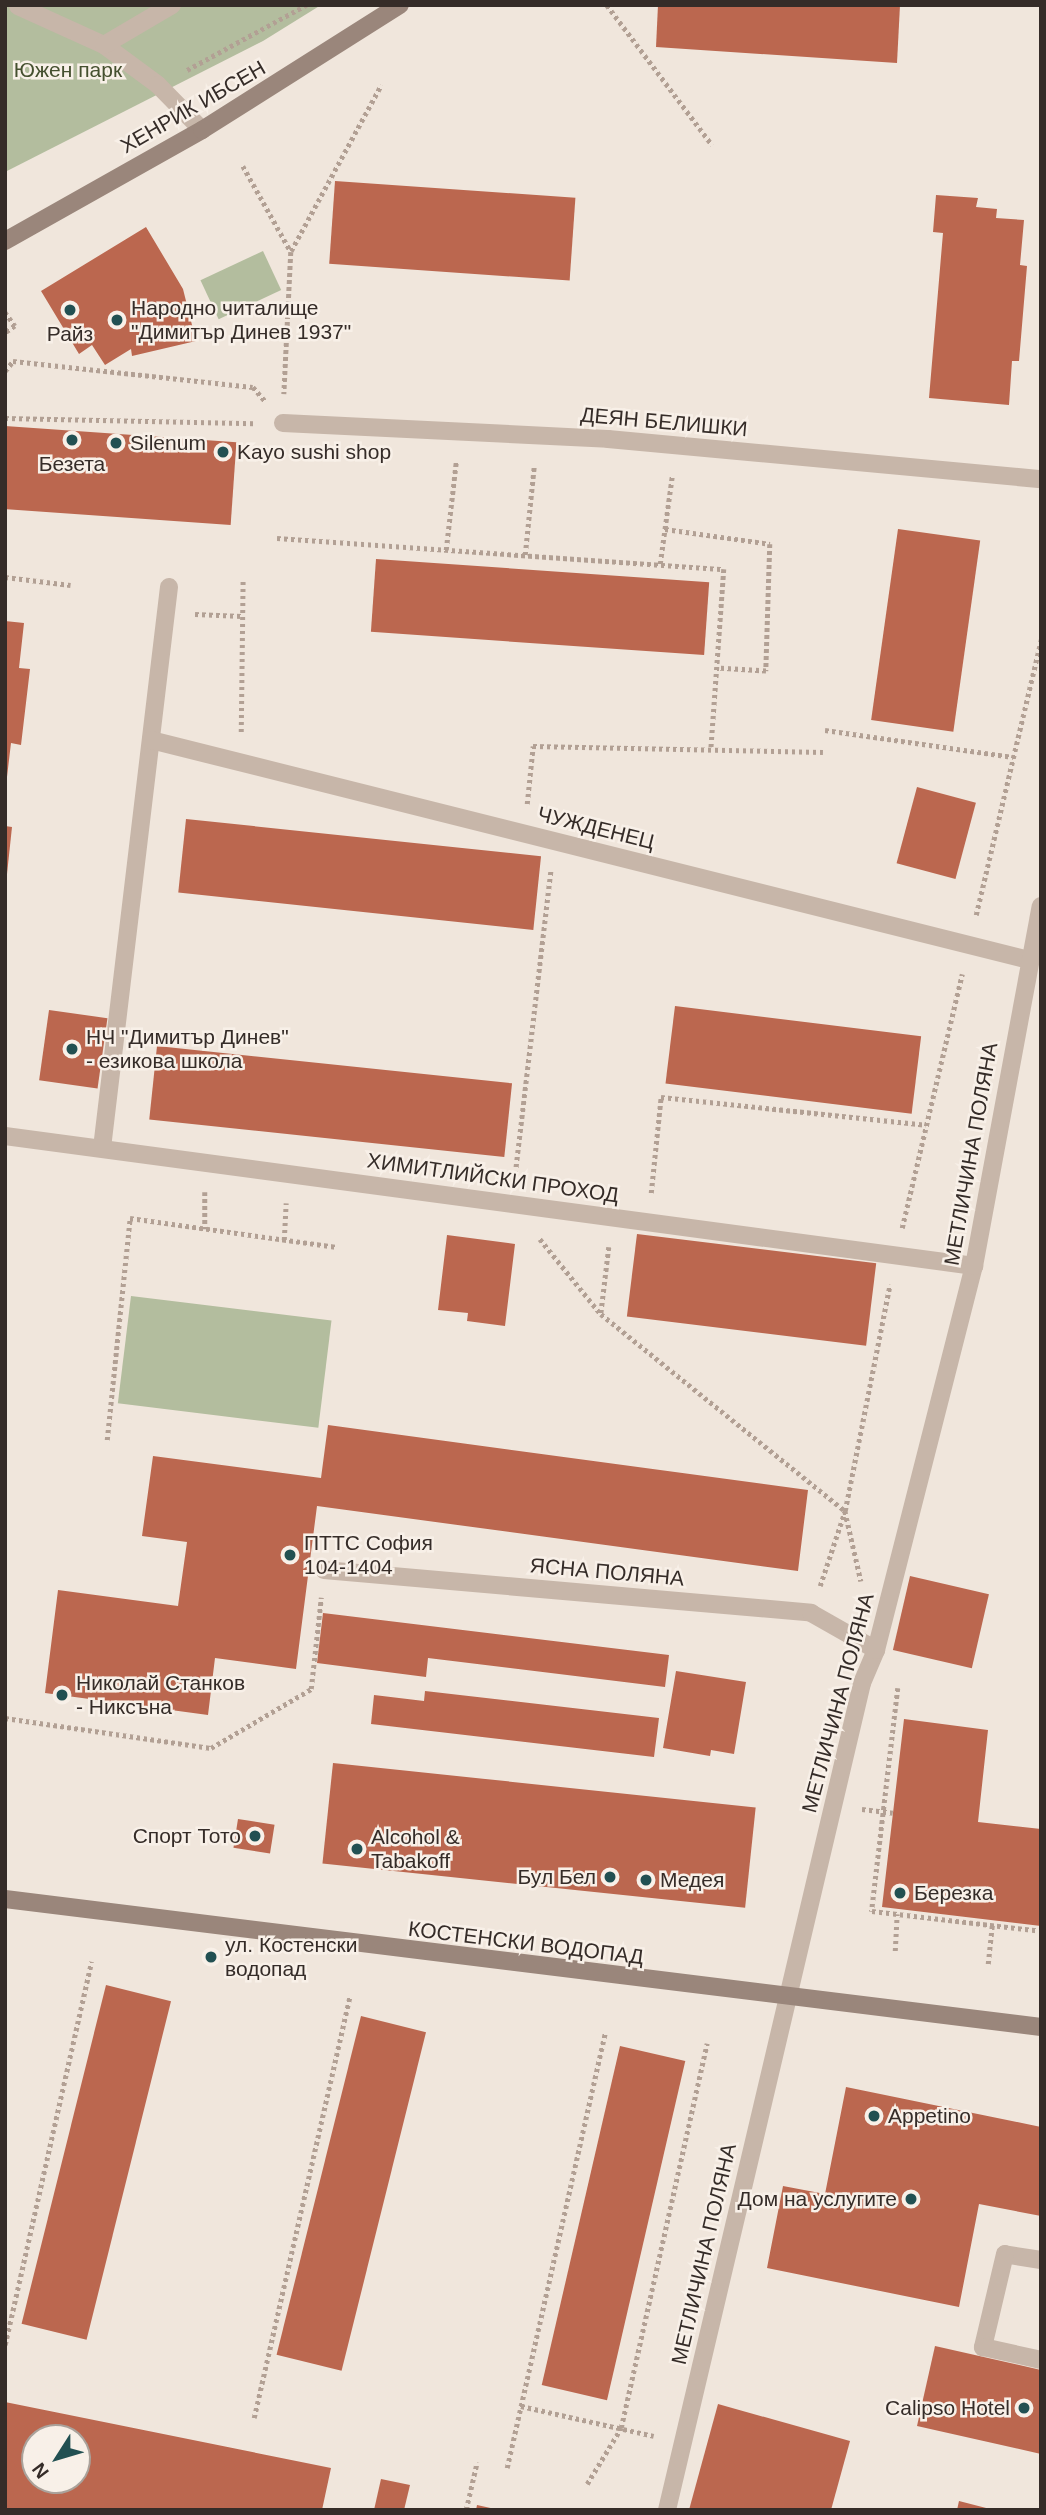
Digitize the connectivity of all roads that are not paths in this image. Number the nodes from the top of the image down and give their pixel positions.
1 (172, 5) edge
2 (400, 5) edge
3 (18, 6) edge
4 (104, 45) junction
5 (202, 130) junction
6 (5, 241) edge
7 (283, 423) road end
8 (1041, 479) edge
9 (169, 587) dead end
10 (151, 740) junction
11 (1041, 906) edge
12 (1029, 960) junction
13 (5, 1136) edge
14 (102, 1148) junction
15 (974, 1266) junction
16 (324, 1570) road end
17 (876, 1650) junction
18 (5, 1899) edge
19 (788, 1999) junction
20 (1041, 2027) edge
21 (1041, 2260) edge
22 (1041, 2360) edge
23 (667, 2510) edge

1 - 4 street
2 - 5 street, ХЕНРИК ИБСЕН
3 - 4 street
4 - 5 street
5 - 6 street, ХЕНРИК ИБСЕН
7 - 8 street, ДЕЯН БЕЛИШКИ
9 - 10 street
10 - 12 street, ЧУЖДЕНЕЦ
10 - 14 street
11 - 12 street, МЕТЛИЧИНА ПОЛЯНА
12 - 15 street, МЕТЛИЧИНА ПОЛЯНА
13 - 14 street, ХИМИТЛИЙСКИ ПРОХОД
14 - 15 street, ХИМИТЛИЙСКИ ПРОХОД
15 - 17 street, МЕТЛИЧИНА ПОЛЯНА
16 - 17 street, ЯСНА ПОЛЯНА
17 - 19 street, МЕТЛИЧИНА ПОЛЯНА
18 - 19 street, КОСТЕНСКИ ВОДОПАД
19 - 20 street, КОСТЕНСКИ ВОДОПАД
19 - 23 street, МЕТЛИЧИНА ПОЛЯНА
21 - 22 street

